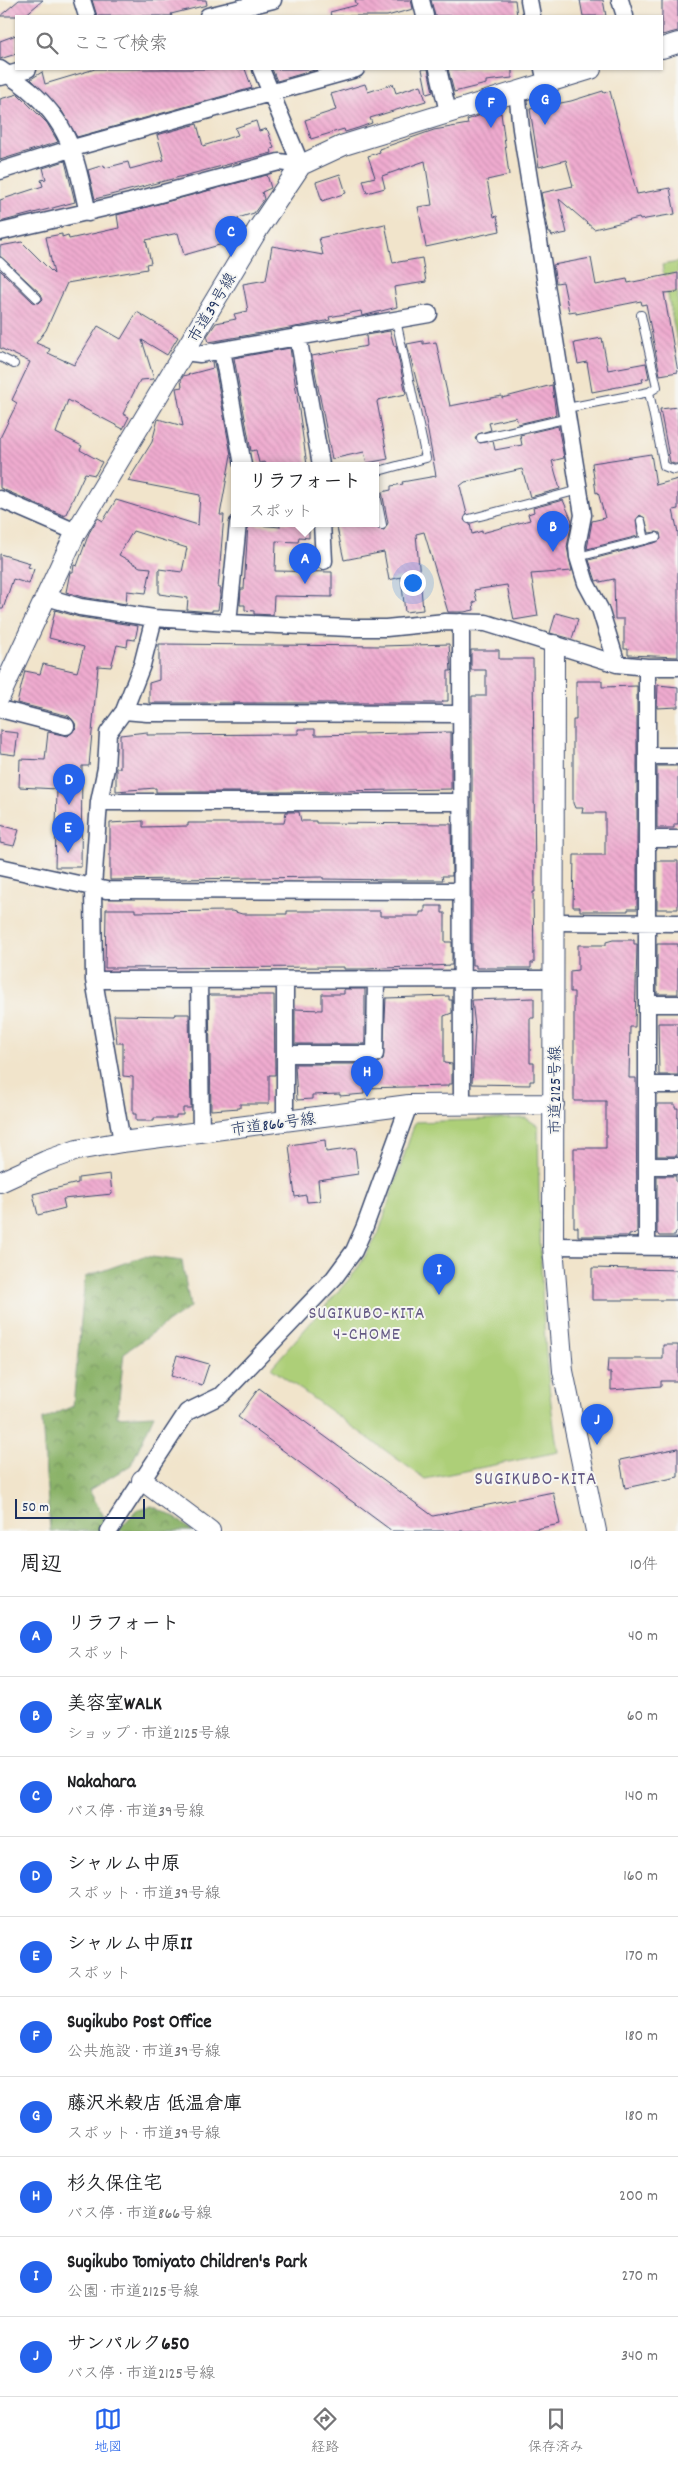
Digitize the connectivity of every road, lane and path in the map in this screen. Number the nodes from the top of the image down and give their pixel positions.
1 (82, 0) edge
2 (273, 0) edge
3 (421, 0) edge
4 (529, 0) edge
5 (620, 0) edge
6 (235, 8) edge
7 (87, 15) edge
8 (211, 15) edge
9 (425, 15) edge
10 (532, 15) edge
11 (625, 15) edge
12 (678, 43) edge
13 (663, 48) edge
14 (23, 70) edge
15 (261, 70) edge
16 (352, 70) edge
17 (438, 70) edge
18 (584, 70) edge
19 (2, 74) edge
20 (544, 76) edge
21 (517, 91) junction
22 (272, 92) junction
23 (448, 112) junction
24 (73, 148) junction
25 (301, 165) junction
26 (0, 171) edge
27 (88, 213) junction
28 (0, 232) edge
29 (0, 262) edge
30 (37, 298) dead end
31 (429, 314) dead end
32 (641, 315) dead end
33 (396, 320) junction
34 (298, 336) junction
35 (222, 350) junction
36 (184, 352) junction
37 (0, 357) edge
38 (14, 364) dead end
39 (649, 392) junction
40 (568, 413) junction
41 (481, 438) dead end
42 (242, 462) edge
43 (320, 462) edge
44 (678, 469) edge
45 (379, 471) edge
46 (579, 490) junction
47 (0, 499) edge
48 (379, 510) edge
49 (469, 519) dead end
50 (641, 521) dead end
51 (382, 525) dead end
52 (238, 527) edge
53 (322, 527) edge
54 (76, 532) junction
55 (656, 537) dead end
56 (645, 540) junction
57 (578, 556) junction
58 (324, 561) dead end
59 (47, 597) junction
60 (154, 618) junction
61 (461, 622) junction
62 (228, 623) junction
63 (554, 645) junction
64 (617, 664) junction
65 (647, 667) junction
66 (678, 667) edge
67 (0, 696) edge
68 (0, 709) edge
69 (124, 711) junction
70 (461, 714) junction
71 (66, 726) dead end
72 (647, 756) junction
73 (678, 756) edge
74 (99, 802) junction
75 (462, 802) junction
76 (646, 839) junction
77 (678, 839) edge
78 (0, 867) edge
79 (93, 887) junction
80 (462, 890) junction
81 (554, 922) junction
82 (647, 922) junction
83 (678, 922) edge
84 (462, 979) junction
85 (554, 979) junction
86 (94, 980) junction
87 (199, 980) junction
88 (285, 980) junction
89 (376, 980) junction
90 (647, 1004) junction
91 (678, 1004) edge
92 (285, 1054) junction
93 (647, 1085) junction
94 (678, 1085) edge
95 (462, 1104) junction
96 (554, 1104) junction
97 (408, 1105) junction
98 (285, 1121) junction
99 (201, 1133) junction
100 (122, 1142) junction
101 (647, 1166) junction
102 (678, 1166) edge
103 (0, 1182) edge
104 (553, 1246) junction
105 (647, 1246) junction
106 (678, 1247) edge
107 (142, 1480) junction
108 (109, 1531) edge
109 (210, 1531) edge
110 (596, 1531) edge

1 - 7 street
2 - 6 street
3 - 9 street
4 - 10 street
5 - 11 street
6 - 8 street
12 - 13 street
14 - 19 street
15 - 22 street
16 - 22 street
17 - 23 street
18 - 20 street, 市道39号線
19 - 24 street
20 - 21 street, 市道39号線
21 - 23 street, 市道39号線
21 - 40 street
22 - 24 street
22 - 25 street
23 - 25 street, 市道39号線
24 - 26 street
24 - 27 street
25 - 27 street
25 - 36 street, 市道39号線
27 - 28 street
29 - 30 lane
31 - 33 street
32 - 39 lane
33 - 34 street
33 - 45 lane
34 - 35 street
34 - 43 street
35 - 36 street
35 - 42 street
36 - 54 street, 市道39号線
37 - 38 lane
39 - 40 lane
39 - 44 lane
40 - 41 lane
40 - 46 street
46 - 49 lane
46 - 57 street
47 - 54 street
48 - 51 lane
50 - 56 lane
52 - 62 street
53 - 58 street
54 - 59 street, 市道39号線
55 - 56 lane
56 - 57 lane
57 - 64 street
59 - 60 street
59 - 67 street, 市道39号線
60 - 62 street
60 - 69 street
61 - 62 street
61 - 63 street
61 - 70 street
63 - 64 street
63 - 81 street, 市道2125号線
64 - 65 street
65 - 66 street
65 - 72 street
68 - 71 street
69 - 70 street
69 - 74 street
70 - 75 street
72 - 73 street
72 - 76 street
74 - 75 street
74 - 79 street
75 - 80 street
76 - 77 street
76 - 82 street
78 - 79 street
79 - 80 street
79 - 86 street
80 - 84 street
81 - 82 street
81 - 85 street, 市道2125号線
82 - 83 street
82 - 90 street
84 - 85 street
84 - 89 street
84 - 95 street
85 - 96 street, 市道2125号線
86 - 87 street
86 - 100 street
87 - 88 street
87 - 99 street
88 - 89 street
88 - 92 street
89 - 92 street
90 - 91 street
90 - 93 street
92 - 98 street
93 - 94 street
93 - 101 street
95 - 96 street, 市道866号線
95 - 97 street, 市道866号線
96 - 104 street, 市道2125号線
97 - 98 street, 市道866号線
97 - 107 street
98 - 99 street, 市道866号線
99 - 100 street, 市道866号線
100 - 103 street, 市道866号線
101 - 102 street
101 - 105 street
104 - 105 street
104 - 110 street, 市道2125号線
105 - 106 street
107 - 108 street
107 - 109 street

